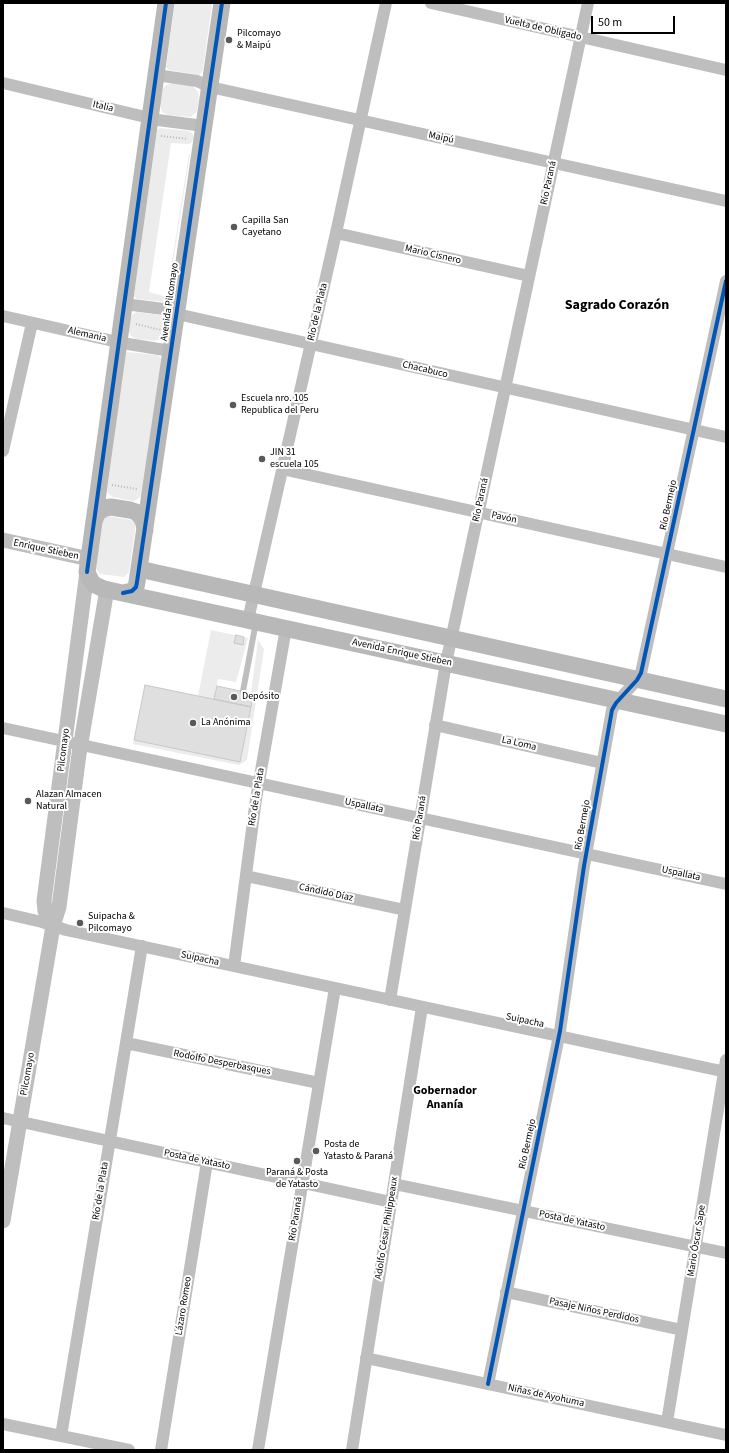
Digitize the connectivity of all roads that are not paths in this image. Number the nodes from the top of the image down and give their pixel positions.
1 (166, 3) edge
2 (222, 3) edge
3 (386, 3) edge
4 (431, 3) edge
5 (588, 3) edge
6 (581, 37) junction
7 (726, 70) edge
8 (156, 75) junction
9 (3, 83) edge
10 (210, 87) junction
11 (150, 118) junction
12 (360, 120) junction
13 (204, 126) junction
14 (554, 163) junction
15 (726, 201) edge
16 (336, 233) junction
17 (529, 276) junction
18 (726, 281) edge
19 (124, 304) junction
20 (177, 314) junction
21 (3, 316) edge
22 (722, 318) edge
23 (32, 323) junction
24 (119, 343) junction
25 (311, 344) junction
26 (171, 350) junction
27 (505, 388) junction
28 (694, 430) junction
29 (726, 437) edge
30 (3, 451) edge
31 (282, 469) junction
32 (478, 512) junction
33 (94, 522) junction
34 (145, 530) junction
35 (3, 540) edge
36 (667, 554) junction
37 (88, 566) junction
38 (726, 567) edge
39 (139, 569) junction
40 (115, 591) junction
41 (254, 594) junction
42 (252, 621) junction
43 (286, 628) junction
44 (451, 638) junction
45 (446, 663) junction
46 (637, 680) junction
47 (243, 692) dead end
48 (726, 699) edge
49 (618, 700) junction
50 (726, 724) edge
51 (435, 725) junction
52 (3, 728) edge
53 (65, 742) junction
54 (80, 745) junction
55 (602, 763) junction
56 (259, 784) junction
57 (420, 818) junction
58 (586, 854) junction
59 (246, 876) junction
60 (726, 884) edge
61 (405, 910) junction
62 (3, 913) edge
63 (53, 926) junction
64 (142, 946) junction
65 (234, 966) junction
66 (335, 988) junction
67 (390, 1000) junction
68 (422, 1007) junction
69 (558, 1036) junction
70 (126, 1043) junction
71 (725, 1068) edge
72 (319, 1083) junction
73 (3, 1118) edge
74 (20, 1122) junction
75 (110, 1141) junction
76 (207, 1162) junction
77 (302, 1183) junction
78 (394, 1184) junction
79 (391, 1202) junction
80 (523, 1210) junction
81 (3, 1221) edge
82 (696, 1246) junction
83 (726, 1253) edge
84 (506, 1292) junction
85 (682, 1330) junction
86 (366, 1358) junction
87 (488, 1384) junction
88 (667, 1422) junction
89 (3, 1424) edge
90 (726, 1435) edge
91 (61, 1436) junction
92 (129, 1450) edge
93 (161, 1450) edge
94 (258, 1450) edge
95 (352, 1450) edge

1 - 8 main road
2 - 10 main road, Avenida Pilcomayo
3 - 12 street, Río de la Plata
4 - 6 street, Vuelta de Obligado
5 - 6 street, Río Paraná
6 - 7 street, Vuelta de Obligado
6 - 14 street, Río Paraná
8 - 10 street, Maipú
8 - 11 main road
9 - 11 street, Italia
10 - 12 street, Maipú
10 - 13 main road, Avenida Pilcomayo
11 - 13 street, Italia
11 - 19 main road
12 - 14 street, Maipú
12 - 16 street, Río de la Plata
13 - 20 main road, Avenida Pilcomayo
14 - 15 street, Maipú
14 - 17 street, Río Paraná
16 - 17 street, Mario Cisnero
16 - 25 street, Río de la Plata
17 - 27 street, Río Paraná
18 - 22 street, Río Bermejo
19 - 20 street, Chacabuco
19 - 24 main road
20 - 25 street, Chacabuco
20 - 26 main road, Avenida Pilcomayo
21 - 23 street, Alemania
22 - 28 street, Río Bermejo
23 - 24 street, Alemania
23 - 30 street
24 - 26 street, Alemania
24 - 33 main road
25 - 27 street, Chacabuco
25 - 31 street, Río de la Plata
26 - 34 main road, Avenida Pilcomayo
27 - 28 street, Chacabuco
27 - 32 street, Río Paraná
28 - 29 street, Chacabuco
28 - 36 street, Río Bermejo
31 - 32 street, Pavón
31 - 41 street, Río de la Plata
32 - 36 street, Pavón
32 - 44 street, Río Paraná
33 - 34 main road
33 - 37 main road
34 - 39 main road, Avenida Pilcomayo
35 - 37 street, Enrique Stieben
36 - 38 street, Pavón
36 - 46 street, Río Bermejo
37 - 40 main road, Avenida Enrique Stieben
37 - 53 street, Pilcomayo
39 - 40 main road, Avenida Pilcomayo
39 - 41 main road
40 - 42 main road, Avenida Enrique Stieben
40 - 54 street, Pilcomayo
41 - 42 street, Río de la Plata
41 - 44 main road
42 - 43 main road, Avenida Enrique Stieben
42 - 47 lane
43 - 45 main road, Avenida Enrique Stieben
43 - 56 street, Río de la Plata
44 - 45 street, Río Paraná
44 - 46 main road
45 - 49 main road, Avenida Enrique Stieben
45 - 51 street, Río Paraná
46 - 48 main road
46 - 49 street, Río Bermejo
49 - 50 main road, Avenida Enrique Stieben
49 - 55 street, Río Bermejo
51 - 55 street, La Loma
51 - 57 street, Río Paraná
52 - 53 street, Uspallata
53 - 54 street, Uspallata
53 - 63 street, Pilcomayo
54 - 56 street, Uspallata
54 - 63 street, Pilcomayo
55 - 58 street, Río Bermejo
56 - 57 street, Uspallata
56 - 59 street, Río de la Plata
57 - 58 street, Uspallata
57 - 61 street, Río Paraná
58 - 60 street, Uspallata
58 - 69 street, Río Bermejo
59 - 61 street, Cándido Díaz
59 - 65 street, Río de la Plata
61 - 67 street, Río Paraná
62 - 63 street, Suipacha
63 - 64 street, Suipacha
63 - 74 street, Pilcomayo
64 - 65 street, Suipacha
64 - 70 street, Río de la Plata
65 - 66 street, Suipacha
66 - 67 street, Suipacha
66 - 72 street, Río Paraná
67 - 68 street, Suipacha
68 - 69 street, Suipacha
68 - 78 street, Adolfo César Philippeaux
69 - 71 street, Suipacha
69 - 80 street, Río Bermejo
70 - 72 street, Rodolfo Desperbasques
70 - 75 street, Río de la Plata
71 - 82 street, Mario Óscar Sape
72 - 77 street, Río Paraná
73 - 74 street, Posta de Yatasto
74 - 75 street, Posta de Yatasto
74 - 81 street, Pilcomayo
75 - 76 street, Posta de Yatasto
75 - 91 street, Río de la Plata
76 - 77 street, Posta de Yatasto
76 - 93 street, Lázaro Romeo
77 - 79 street, Posta de Yatasto
77 - 94 street, Río Paraná
78 - 79 street, Adolfo César Philippeaux
78 - 80 street, Posta de Yatasto
79 - 86 street, Adolfo César Philippeaux
80 - 82 street, Posta de Yatasto
80 - 84 street, Río Bermejo
82 - 83 street, Posta de Yatasto
82 - 85 street, Mario Óscar Sape
84 - 85 street, Pasaje Niños Perdidos
84 - 87 street, Río Bermejo
85 - 88 street, Mario Óscar Sape
86 - 87 street, Niñas de Ayohuma
86 - 95 street, Adolfo César Philippeaux
87 - 88 street, Niñas de Ayohuma
88 - 90 street, Niñas de Ayohuma
89 - 91 street
91 - 92 street

